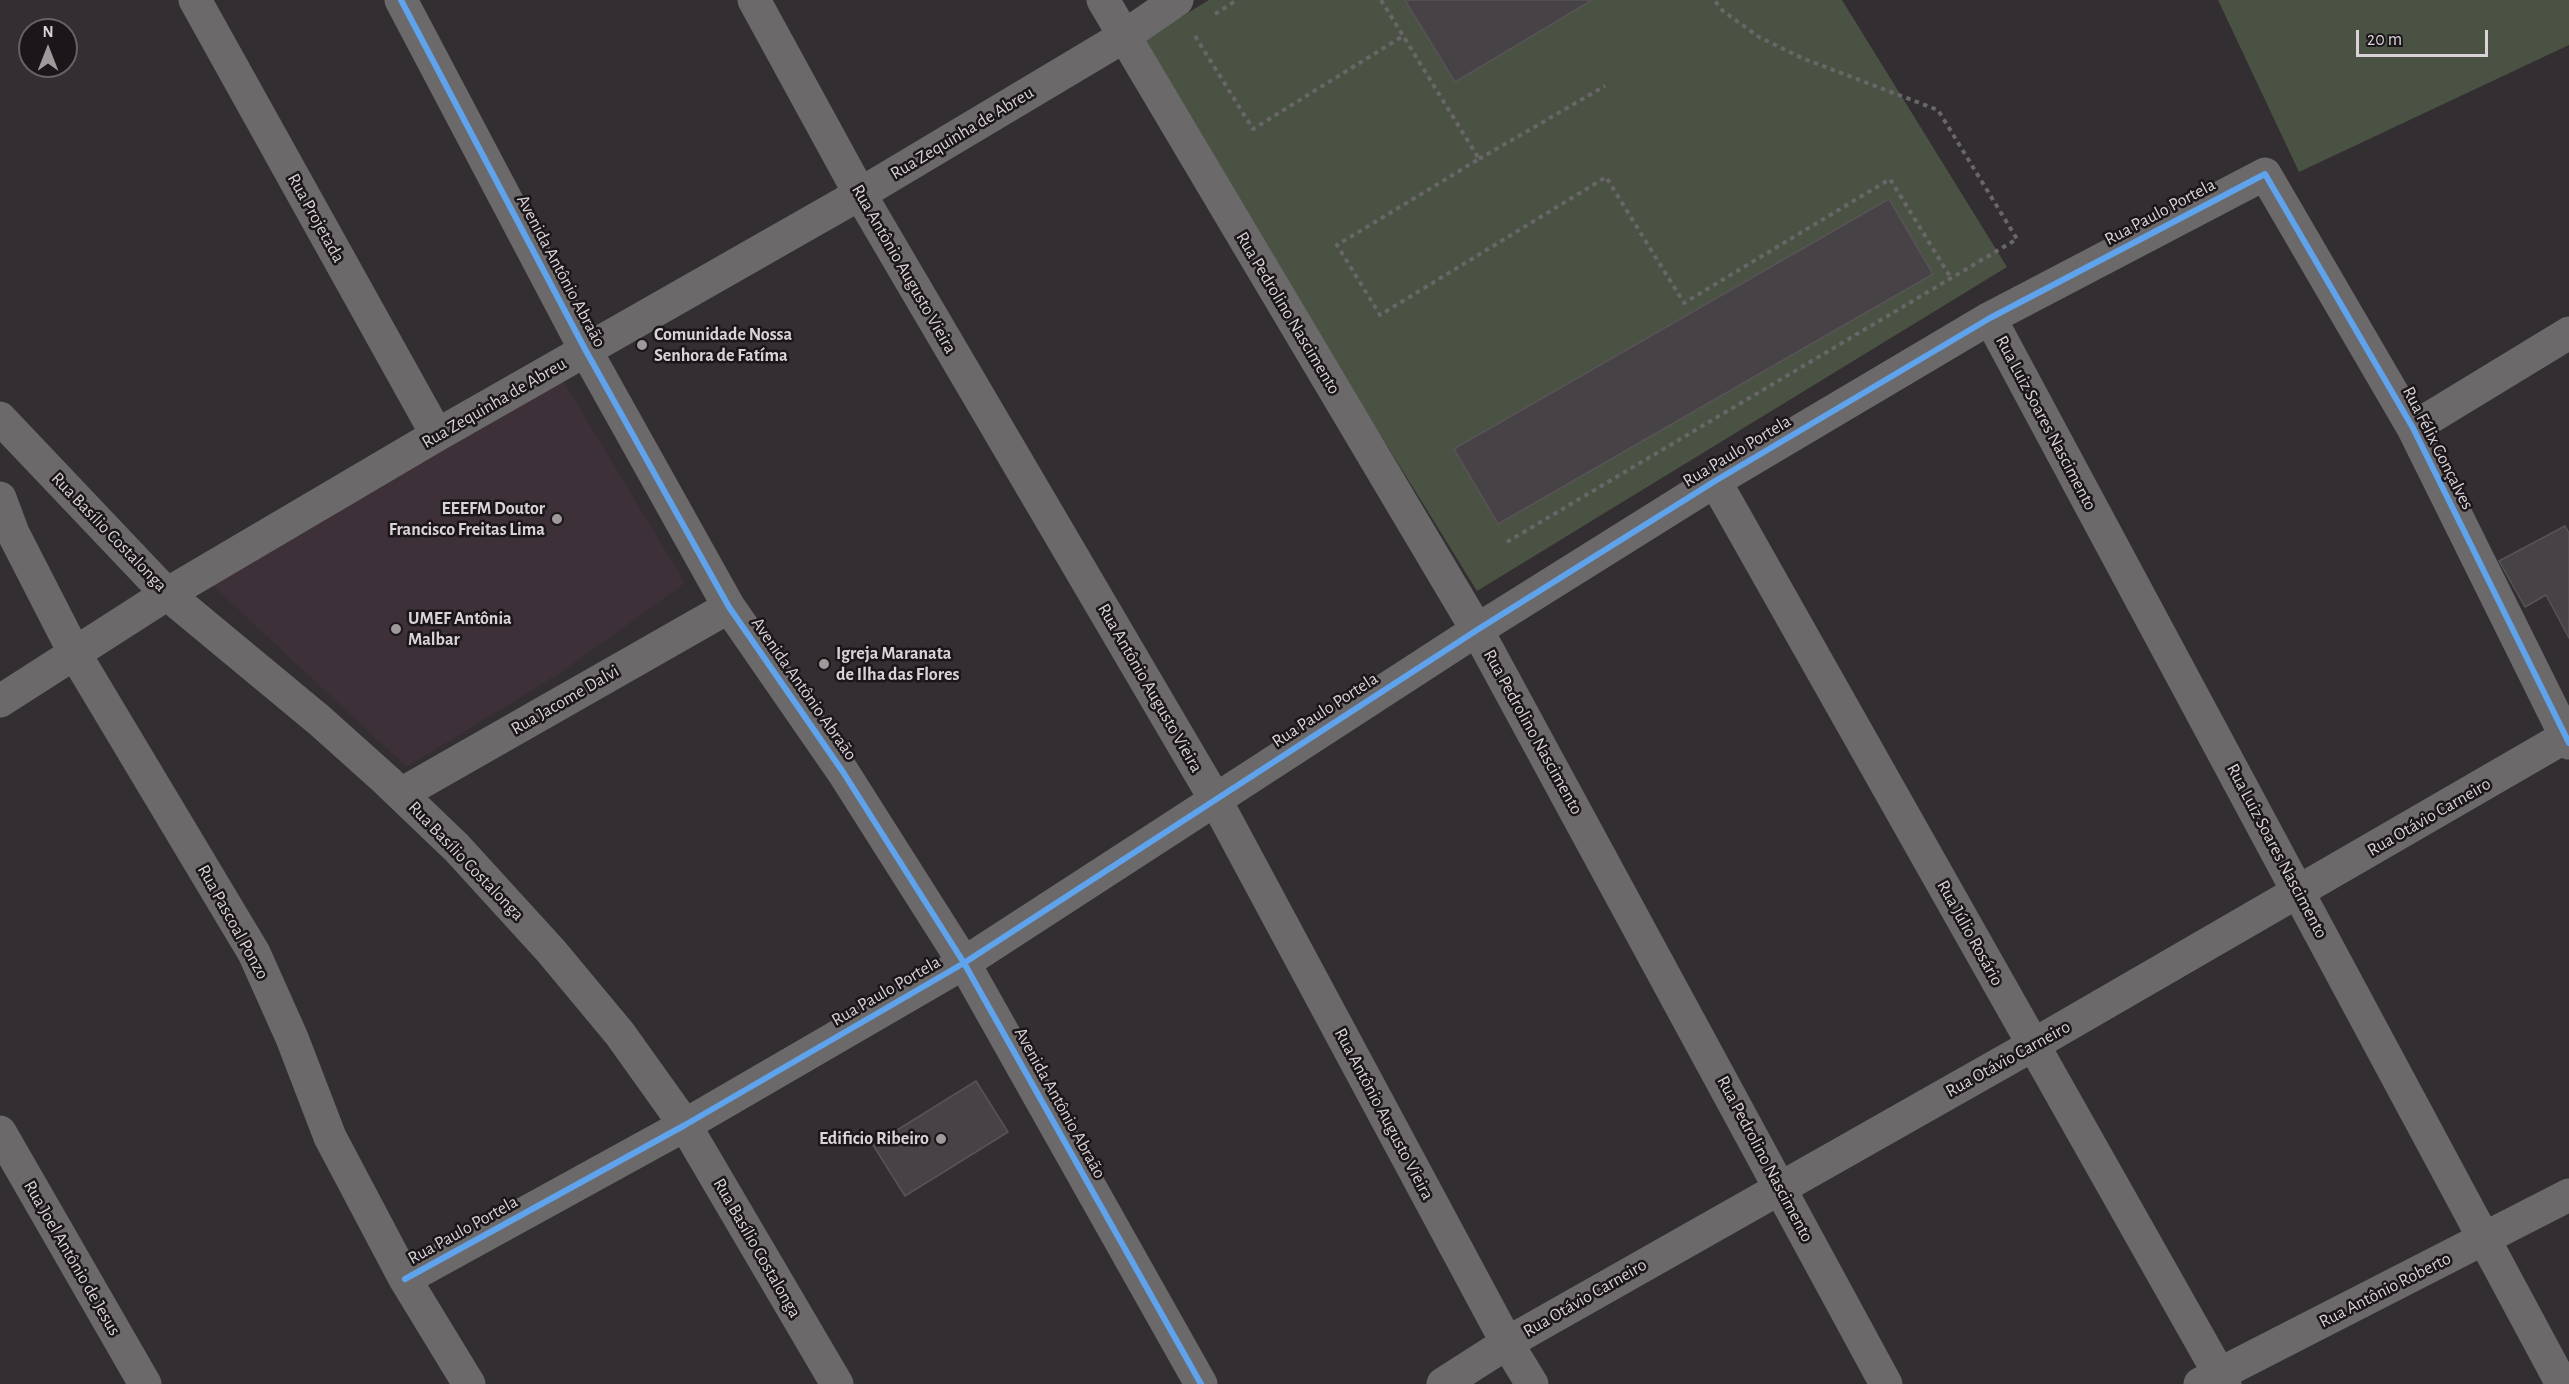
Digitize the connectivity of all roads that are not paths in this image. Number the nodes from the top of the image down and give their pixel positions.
1 (195, 0) edge
2 (401, 0) edge
3 (754, 0) edge
4 (1103, 0) edge
5 (1184, 14) edge
6 (1123, 37) junction
7 (2265, 174) joint
8 (860, 194) junction
9 (1990, 318) junction
10 (2569, 333) edge
11 (586, 351) junction
12 (0, 418) edge
13 (2413, 428) junction
14 (437, 435) junction
15 (1714, 481) junction
16 (0, 498) edge
17 (167, 594) junction
18 (729, 607) junction
19 (1477, 630) junction
20 (75, 654) junction
21 (0, 701) edge
22 (2568, 737) edge
23 (401, 794) junction
24 (1215, 799) junction
25 (2299, 892) junction
26 (964, 963) junction
27 (2033, 1046) junction
28 (685, 1125) junction
29 (0, 1132) edge
30 (1781, 1187) junction
31 (2569, 1195) edge
32 (2485, 1239) junction
33 (405, 1279) junction
34 (1507, 1342) junction
35 (2215, 1381) edge
36 (145, 1384) edge
37 (469, 1384) edge
38 (837, 1384) edge
39 (1201, 1384) edge
40 (1443, 1384) edge
41 (1532, 1384) edge
42 (1886, 1384) edge
43 (2562, 1384) edge

1 - 14 street, Rua Projetada
2 - 11 street, Avenida Antônio Abraão
3 - 8 street, Rua Antônio Augusto Vieira
4 - 6 street, Rua Pedrolino Nascimento
5 - 6 street, Rua Zequinha de Abreu
6 - 8 street, Rua Zequinha de Abreu
6 - 19 street, Rua Pedrolino Nascimento
7 - 9 street, Rua Paulo Portela
7 - 13 street, Rua Félix Gonçalves
8 - 11 street, Rua Zequinha de Abreu
8 - 24 street, Rua Antônio Augusto Vieira
9 - 15 street, Rua Paulo Portela
9 - 25 street, Rua Luiz Soares Nascimento
10 - 13 street
11 - 14 street, Rua Zequinha de Abreu
11 - 18 street, Avenida Antônio Abraão
12 - 17 street, Rua Basílio Costalonga
13 - 22 street, Rua Félix Gonçalves
14 - 17 street, Rua Zequinha de Abreu
15 - 19 street, Rua Paulo Portela
15 - 27 street, Rua Júlio Rosário
16 - 20 street, Rua Pascoal Ponzo
17 - 20 street, Rua Zequinha de Abreu
17 - 23 street, Rua Basílio Costalonga
18 - 23 street, Rua Jacome Dalvi
18 - 26 street, Avenida Antônio Abraão
19 - 24 street, Rua Paulo Portela
19 - 30 street, Rua Pedrolino Nascimento
20 - 21 street, Rua Zequinha de Abreu
20 - 33 street, Rua Pascoal Ponzo
22 - 25 street, Rua Otávio Carneiro
23 - 28 street, Rua Basílio Costalonga
24 - 26 street, Rua Paulo Portela
24 - 34 street, Rua Antônio Augusto Vieira
25 - 27 street, Rua Otávio Carneiro
25 - 32 street, Rua Luiz Soares Nascimento
26 - 28 street, Rua Paulo Portela
26 - 39 street, Avenida Antônio Abraão
27 - 30 street, Rua Otávio Carneiro
27 - 35 street, Rua Júlio Rosário
28 - 33 street, Rua Paulo Portela
28 - 38 street, Rua Basílio Costalonga
29 - 36 street, Rua Joel Antônio de Jesus
30 - 34 street, Rua Otávio Carneiro
30 - 42 street, Rua Pedrolino Nascimento
31 - 32 street, Rua Antônio Roberto
32 - 35 street, Rua Antônio Roberto
32 - 43 street, Rua Luiz Soares Nascimento
33 - 37 street, Rua Pascoal Ponzo
34 - 40 street, Rua Otávio Carneiro
34 - 41 street, Rua Antônio Augusto Vieira

